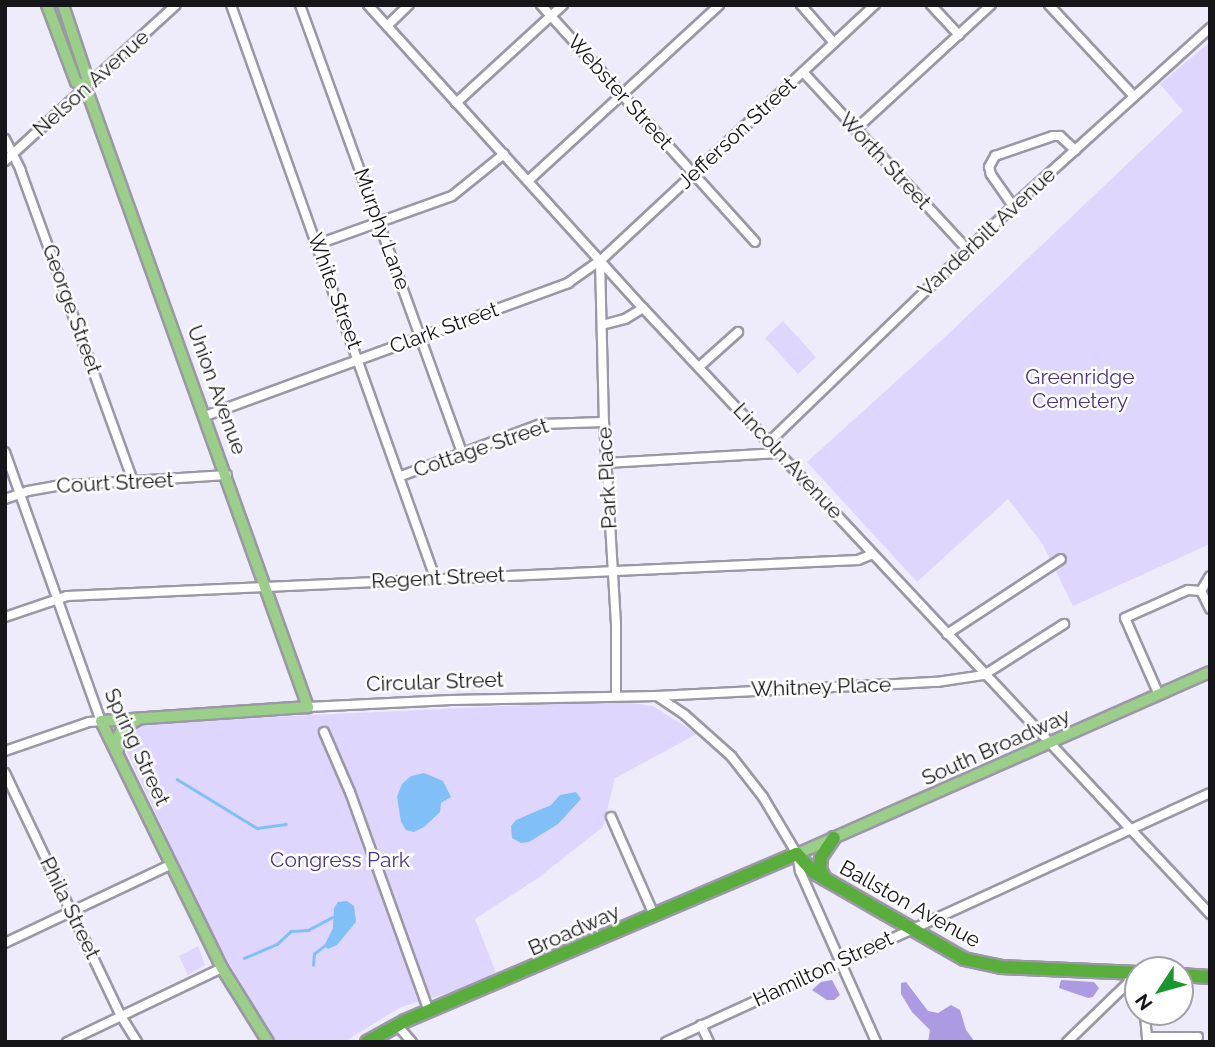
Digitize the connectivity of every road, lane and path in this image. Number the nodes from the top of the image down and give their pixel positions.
1 (47, 5) edge
2 (64, 5) edge
3 (176, 5) edge
4 (231, 5) edge
5 (300, 5) edge
6 (368, 5) edge
7 (409, 5) edge
8 (541, 5) edge
9 (563, 5) edge
10 (719, 5) edge
11 (801, 5) edge
12 (875, 5) edge
13 (931, 5) edge
14 (991, 5) edge
15 (1049, 5) edge
16 (551, 16) junction
17 (387, 26) junction
18 (1210, 28) edge
19 (959, 35) junction
20 (834, 43) junction
21 (803, 72) junction
22 (86, 88) junction
23 (622, 94) junction
24 (1134, 96) junction
25 (456, 103) junction
26 (856, 129) junction
27 (5, 139) edge
28 (1075, 149) junction
29 (13, 153) junction
30 (504, 154) junction
31 (5, 160) edge
32 (693, 174) junction
33 (528, 180) junction
34 (1013, 206) junction
35 (379, 222) junction
36 (755, 243) dead end
37 (318, 244) junction
38 (967, 249) junction
39 (600, 261) junction
40 (643, 308) junction
41 (602, 325) junction
42 (738, 332) dead end
43 (421, 335) junction
44 (359, 359) junction
45 (700, 366) junction
46 (205, 416) junction
47 (604, 422) junction
48 (770, 441) junction
49 (5, 452) edge
50 (462, 452) junction
51 (780, 453) junction
52 (606, 463) junction
53 (227, 475) junction
54 (401, 476) junction
55 (133, 481) junction
56 (21, 494) junction
57 (5, 499) edge
58 (873, 554) junction
59 (1061, 559) dead end
60 (611, 571) junction
61 (1210, 576) edge
62 (435, 578) junction
63 (266, 586) junction
64 (1201, 591) junction
65 (58, 599) junction
66 (1210, 609) edge
67 (5, 617) edge
68 (1063, 624) dead end
69 (947, 634) junction
70 (1210, 672) edge
71 (984, 675) junction
72 (1159, 695) junction
73 (616, 696) junction
74 (657, 696) junction
75 (308, 707) junction
76 (141, 718) junction
77 (101, 721) junction
78 (324, 732) dead end
79 (1051, 744) junction
80 (5, 751) edge
81 (119, 760) junction
82 (5, 773) edge
83 (1210, 793) edge
84 (611, 817) dead end
85 (1130, 830) junction
86 (834, 838) junction
87 (797, 854) junction
88 (170, 865) junction
89 (826, 879) junction
90 (71, 911) junction
91 (1209, 911) edge
92 (654, 915) junction
93 (913, 928) junction
94 (5, 943) edge
95 (841, 961) junction
96 (222, 968) junction
97 (1124, 972) edge
98 (1124, 988) edge
99 (429, 1012) junction
100 (121, 1016) junction
101 (397, 1025) junction
102 (701, 1025) junction
103 (1198, 1037) dead end
104 (1147, 1039) edge
105 (67, 1042) edge
106 (137, 1042) edge
107 (268, 1042) edge
108 (367, 1042) edge
109 (412, 1042) edge
110 (666, 1042) edge
111 (709, 1042) edge
112 (876, 1042) edge
113 (1067, 1042) edge

1 - 22 main road, Union Avenue
2 - 22 main road, Union Avenue
3 - 22 street, Nelson Avenue
4 - 37 street, White Street
5 - 35 street, Murphy Lane
6 - 17 street, Lincoln Avenue
7 - 17 street
8 - 16 street, Webster Street
9 - 16 street
10 - 23 street
11 - 20 street
12 - 20 street, Jefferson Street
13 - 19 street
14 - 19 street
15 - 24 street
16 - 23 street, Webster Street
16 - 25 street
17 - 25 street, Lincoln Avenue
18 - 24 street, Vanderbilt Avenue
19 - 26 street
20 - 21 street, Jefferson Street
21 - 26 street, Worth Street
21 - 32 street, Jefferson Street
22 - 29 street, Nelson Avenue
22 - 46 main road, Union Avenue
23 - 32 street, Webster Street
23 - 33 street
24 - 28 street, Vanderbilt Avenue
25 - 30 street, Lincoln Avenue
26 - 38 street, Worth Street
27 - 29 street, George Street
28 - 34 street, Vanderbilt Avenue
28 - 34 street
29 - 31 street, Nelson Avenue
29 - 55 street, George Street
30 - 33 street, Lincoln Avenue
30 - 35 street
32 - 36 street, Webster Street
32 - 39 street, Jefferson Street
33 - 39 street, Lincoln Avenue
34 - 38 street, Vanderbilt Avenue
35 - 37 street
35 - 43 street, Murphy Lane
37 - 44 street, White Street
38 - 48 street, Vanderbilt Avenue
39 - 40 street, Lincoln Avenue
39 - 41 street, Park Place
39 - 43 street, Clark Street
40 - 41 street
40 - 45 street, Lincoln Avenue
41 - 47 street, Park Place
42 - 45 street
43 - 44 street, Clark Street
43 - 50 street, Murphy Lane
44 - 46 street, Clark Street
44 - 54 street, White Street
45 - 48 street, Lincoln Avenue
46 - 53 main road, Union Avenue
47 - 50 street, Cottage Street
47 - 52 street, Park Place
48 - 51 street, Lincoln Avenue
49 - 56 street, Spring Street
50 - 54 street, Cottage Street
51 - 52 street
51 - 58 street, Lincoln Avenue
52 - 60 street, Park Place
53 - 55 street, Court Street
53 - 63 main road, Union Avenue
54 - 62 street, White Street
55 - 56 street, Court Street
56 - 57 street, Court Street
56 - 65 street, Spring Street
58 - 60 street, Regent Street
58 - 69 street, Lincoln Avenue
59 - 69 street
60 - 62 street, Regent Street
60 - 73 street, Park Place
61 - 64 street
62 - 63 street, Regent Street
63 - 65 street, Regent Street
63 - 75 main road, Union Avenue
64 - 66 street
64 - 72 street
65 - 67 street, Regent Street
65 - 77 street, Spring Street
68 - 71 street
69 - 71 street, Lincoln Avenue
70 - 72 main road, South Broadway
71 - 74 street, Whitney Place
71 - 79 street, Lincoln Avenue
72 - 79 main road, South Broadway
73 - 74 street, Circular Street
73 - 75 street, Circular Street
74 - 87 street
75 - 76 main road, Circular Street
76 - 77 main road, Circular Street
76 - 81 main road
77 - 80 street, Circular Street
77 - 81 main road, Spring Street
78 - 99 street
79 - 85 street, Lincoln Avenue
79 - 86 main road, South Broadway
81 - 88 main road, Spring Street
82 - 90 street, Phila Street
83 - 85 street, Hamilton Street
84 - 92 street
85 - 91 street, Lincoln Avenue
85 - 93 street, Hamilton Street
86 - 87 main road, South Broadway
86 - 89 highway
87 - 89 highway, Ballston Avenue
87 - 92 highway, Broadway
87 - 95 street
88 - 90 street
88 - 96 main road, Spring Street
89 - 93 highway, Ballston Avenue
90 - 94 street
90 - 100 street, Phila Street
92 - 99 highway, Broadway
93 - 95 street, Hamilton Street
93 - 97 highway, Ballston Avenue
95 - 102 street, Hamilton Street
95 - 112 street
96 - 100 street
96 - 107 main road, Spring Street
98 - 113 street
99 - 101 highway, Broadway
100 - 105 street
100 - 106 street, Phila Street
101 - 108 highway, Broadway
101 - 109 street
102 - 110 street, Hamilton Street
102 - 111 street
103 - 104 street

